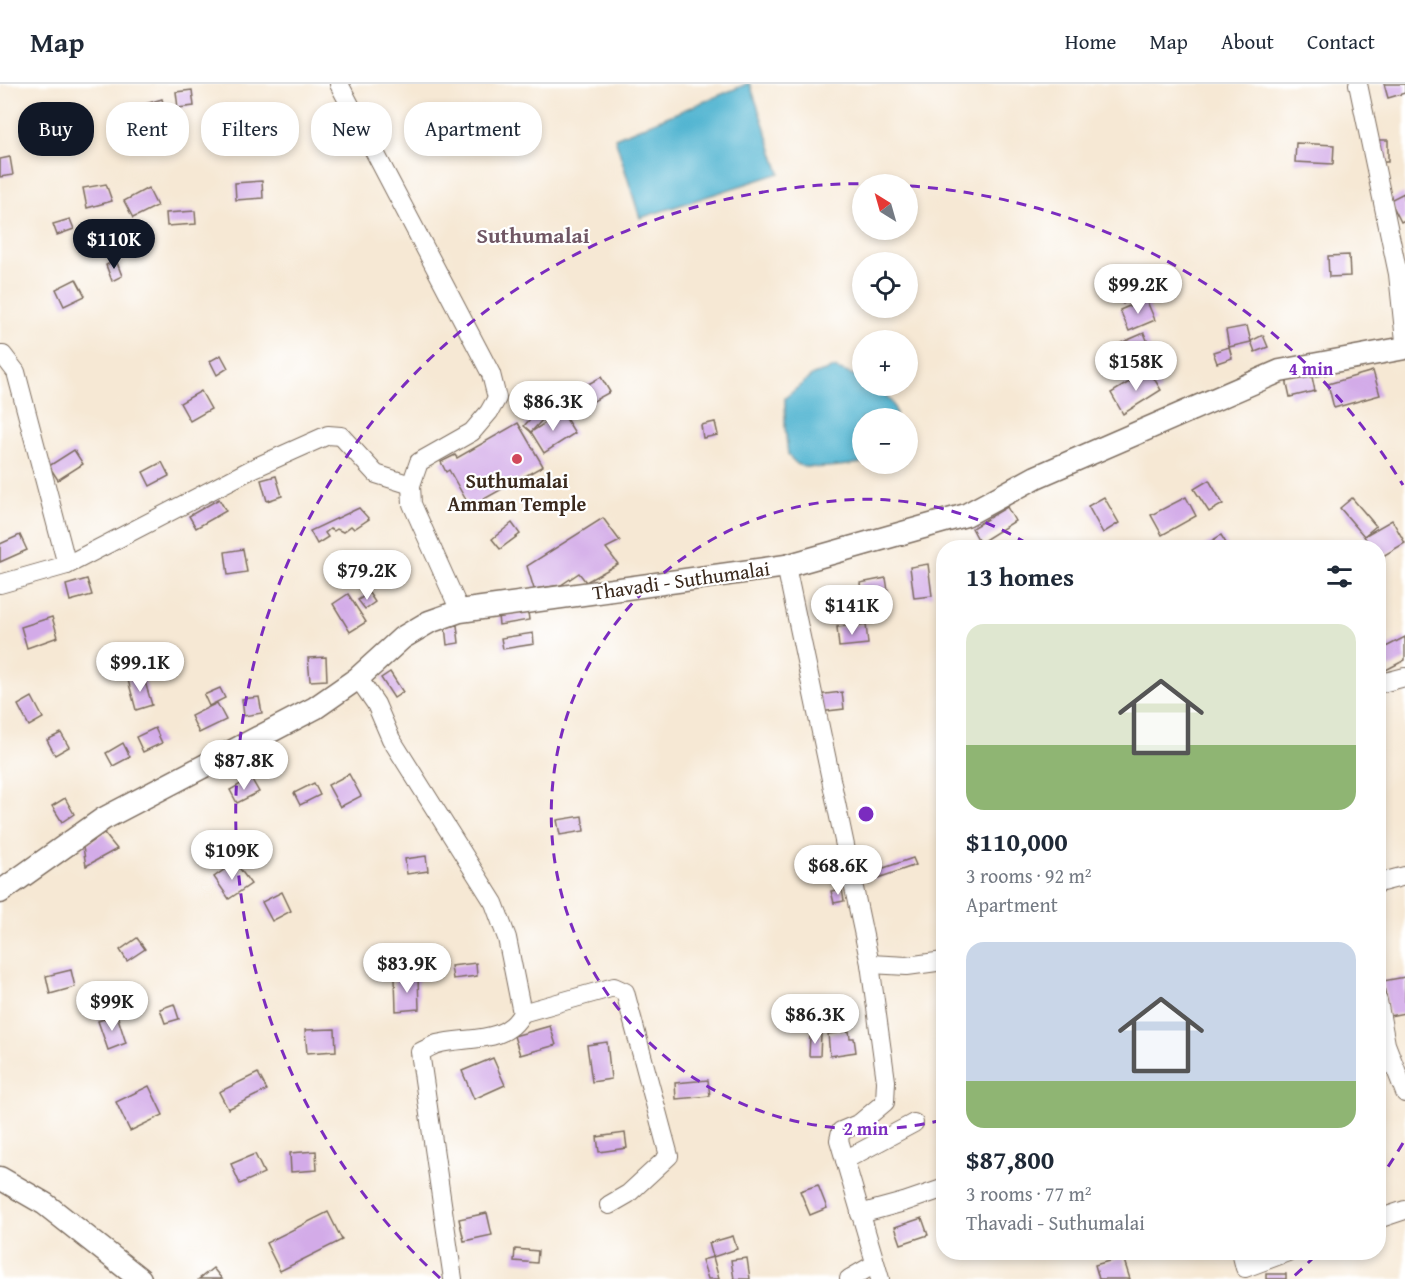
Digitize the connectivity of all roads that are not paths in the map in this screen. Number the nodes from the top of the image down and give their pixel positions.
1 (339, 84) edge
2 (1358, 84) edge
3 (1405, 341) edge
4 (1405, 348) edge
5 (0, 355) edge
6 (411, 485) junction
7 (68, 565) junction
8 (786, 566) junction
9 (0, 584) edge
10 (460, 611) junction
11 (1405, 677) edge
12 (358, 678) junction
13 (1386, 682) edge
14 (1405, 876) edge
15 (1386, 882) edge
16 (0, 892) edge
17 (936, 962) edge
18 (870, 964) junction
19 (522, 1013) junction
20 (1386, 1044) edge
21 (1405, 1093) edge
22 (914, 1123) dead end
23 (845, 1160) junction
24 (0, 1178) edge
25 (936, 1191) edge
26 (609, 1205) dead end
27 (1405, 1210) edge
28 (860, 1214) junction
29 (1386, 1217) edge
30 (1242, 1260) edge
31 (1266, 1260) edge
32 (877, 1271) edge
33 (140, 1279) edge
34 (453, 1279) edge
35 (849, 1279) edge

1 - 6 street
2 - 3 street
4 - 8 main road, Thavadi - Suthumalai
5 - 7 street
6 - 7 street
6 - 10 street
7 - 9 street
8 - 10 main road, Thavadi - Suthumalai
8 - 18 street
10 - 12 main road, Thavadi - Suthumalai
11 - 13 street
12 - 16 main road, Thavadi - Suthumalai
12 - 19 street
14 - 15 street
17 - 18 street
18 - 23 street
19 - 26 street
19 - 34 street
20 - 21 street
22 - 23 street
23 - 28 street
24 - 33 main road
25 - 28 street
27 - 29 street
28 - 32 street
30 - 31 street
32 - 35 street

